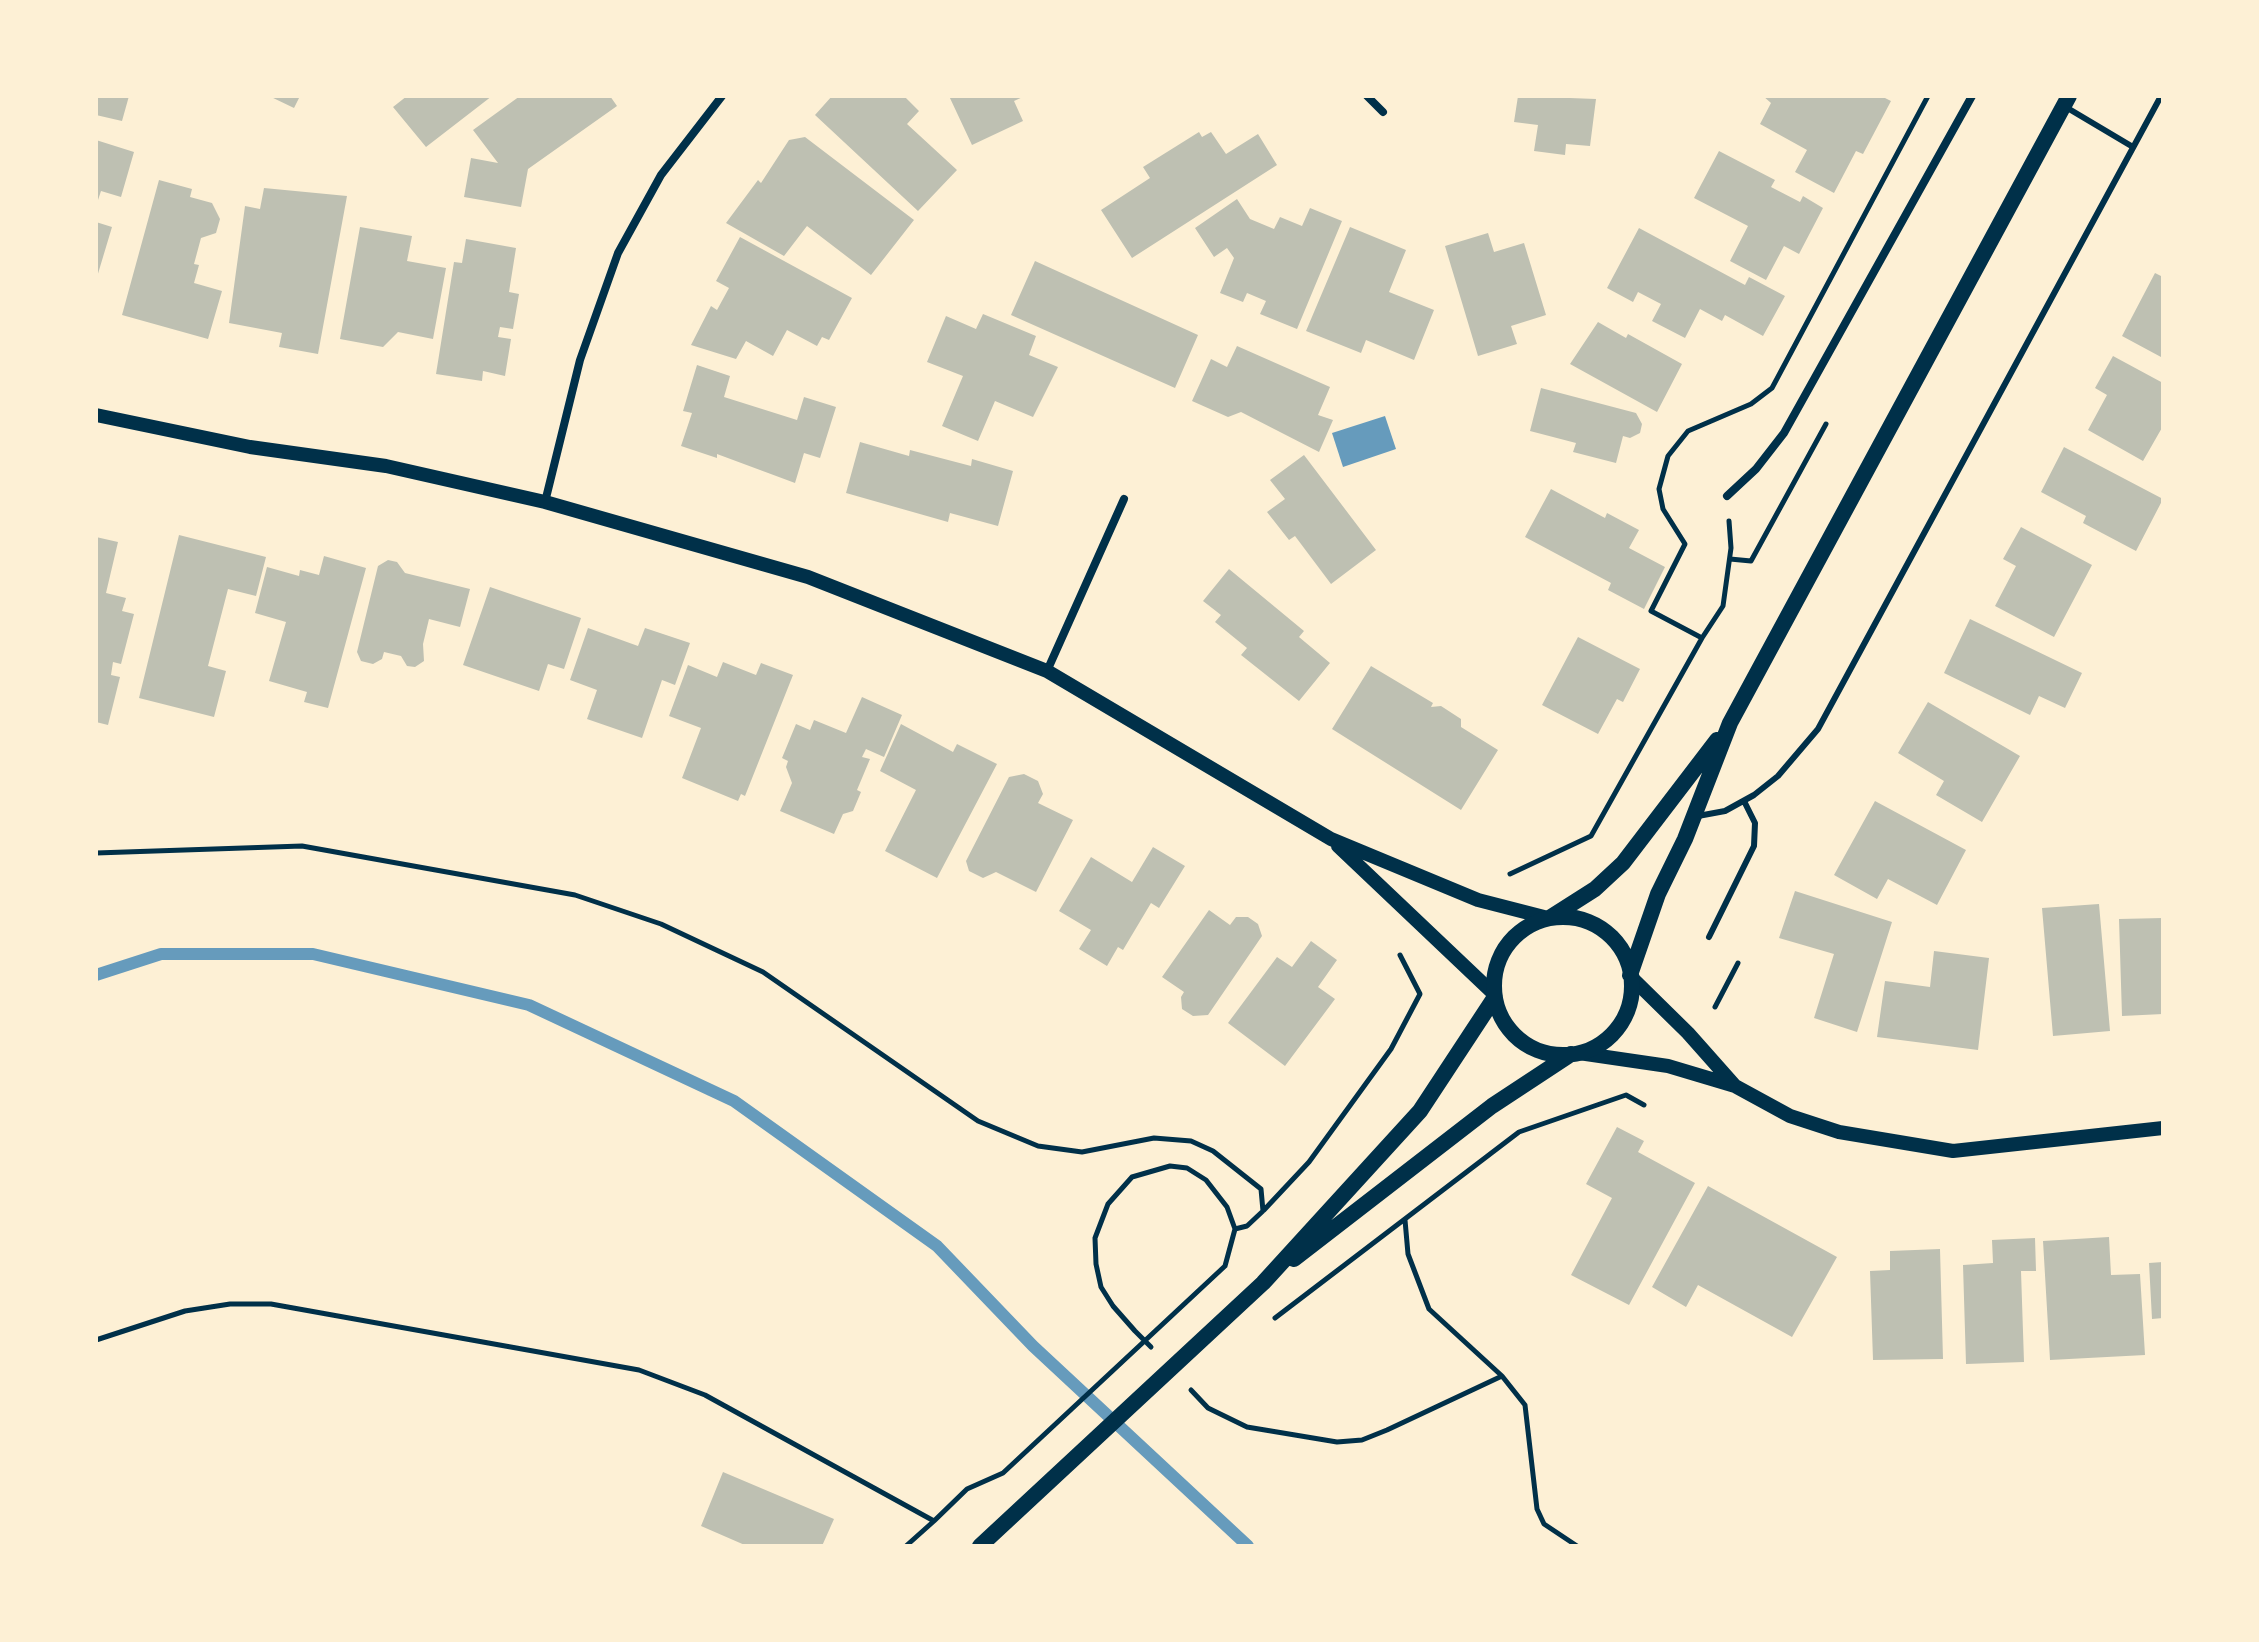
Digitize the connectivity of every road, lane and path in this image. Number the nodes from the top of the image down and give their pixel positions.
1 (722, 96) edge
2 (1367, 96) edge
3 (1972, 96) edge
4 (2161, 96) edge
5 (2066, 101) edge
6 (1383, 112) dead end
7 (2133, 147) junction
8 (96, 415) edge
9 (1826, 424) dead end
10 (1727, 496) joint
11 (1124, 499) dead end
12 (545, 502) junction
13 (1730, 559) junction
14 (1702, 638) dead end
15 (1047, 671) junction
16 (1730, 723) junction
17 (1744, 801) junction
18 (1693, 816) junction
19 (1591, 836) dead end
20 (1331, 839) junction
21 (96, 853) edge
22 (1510, 874) dead end
23 (1549, 918) junction
24 (1709, 937) dead end
25 (1400, 955) dead end
26 (1738, 963) dead end
27 (1631, 976) junction
28 (1494, 996) junction
29 (1715, 1007) dead end
30 (1576, 1053) junction
31 (1735, 1086) junction
32 (1644, 1105) dead end
33 (2163, 1128) edge
34 (1263, 1211) junction
35 (1405, 1219) junction
36 (1263, 1283) junction
37 (1276, 1316) dead end
38 (96, 1340) edge
39 (934, 1521) junction
40 (906, 1546) edge
41 (980, 1546) edge
42 (1577, 1546) edge

1 - 12 street
2 - 6 street
3 - 10 street
4 - 7 lane
5 - 7 lane
5 - 16 main road
7 - 17 lane
8 - 12 street
9 - 13 path
10 - 13 path
11 - 15 street
12 - 15 street
13 - 14 path
15 - 20 street
16 - 18 main road
16 - 23 main road
17 - 18 lane
17 - 24 lane
18 - 27 main road
19 - 22 path
20 - 23 street
20 - 28 street
21 - 34 path
23 - 27 main road
23 - 28 main road
25 - 34 path
26 - 29 path
27 - 30 main road
27 - 31 street
28 - 30 main road
28 - 36 main road
30 - 31 street
30 - 36 main road
31 - 33 street
32 - 35 path
34 - 39 path
35 - 37 path
35 - 42 path
36 - 41 main road
38 - 39 path
39 - 40 path

